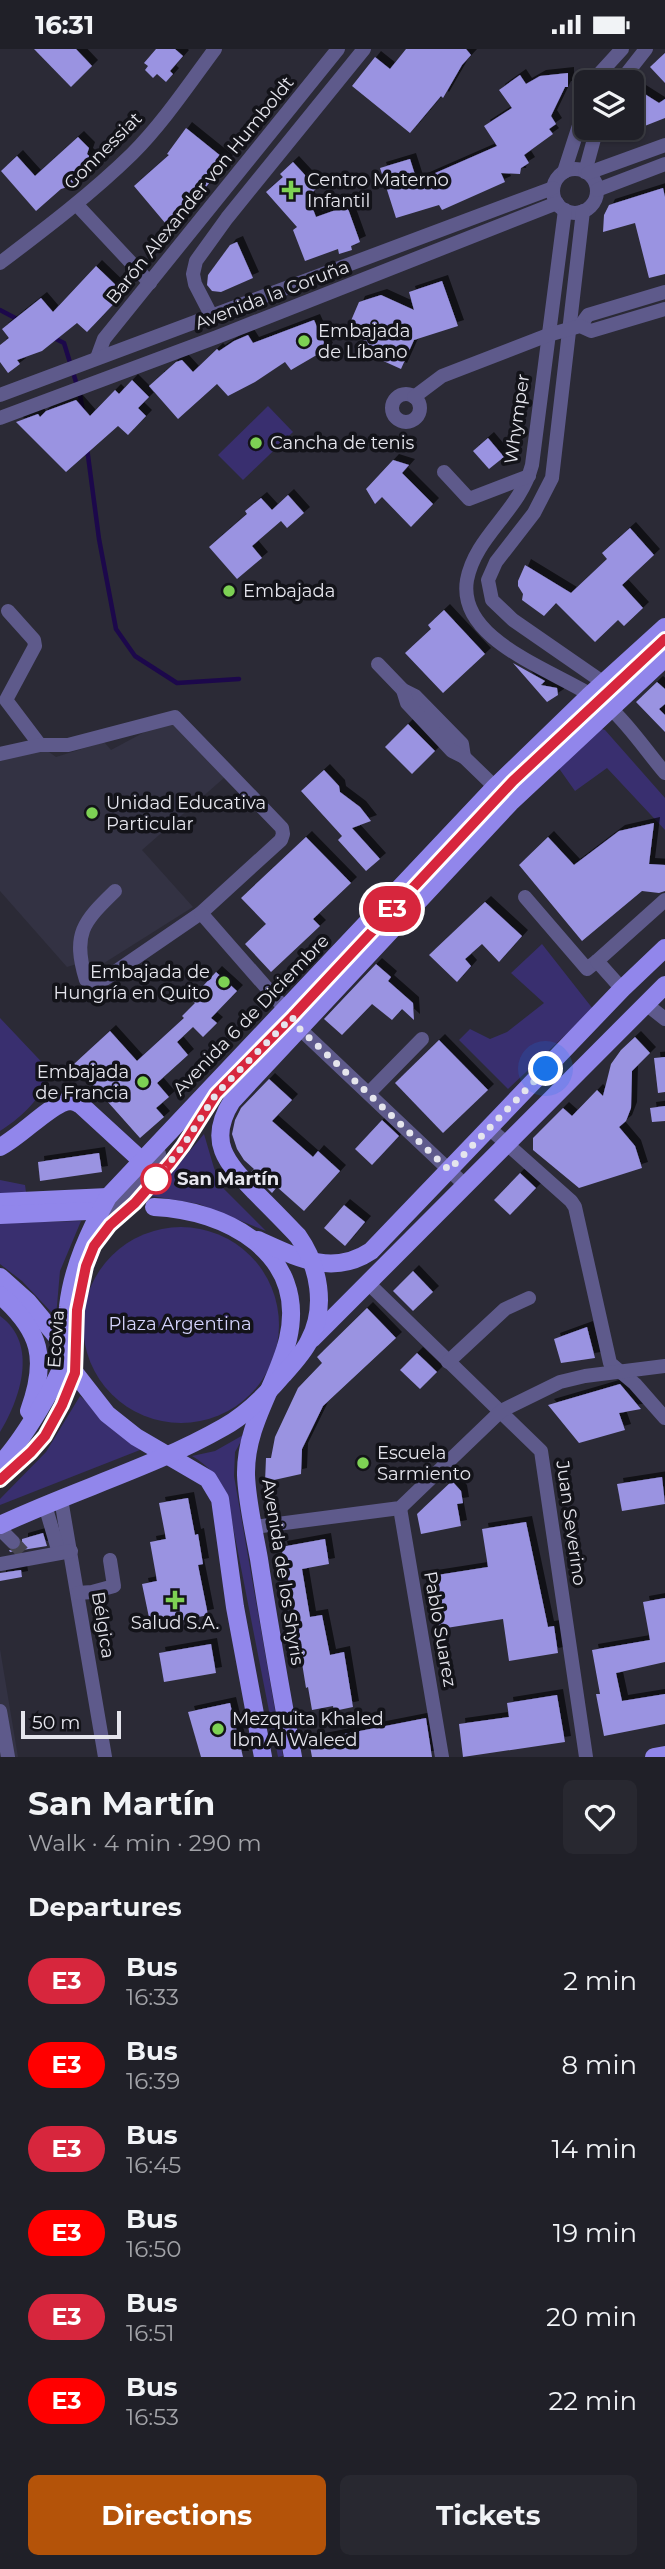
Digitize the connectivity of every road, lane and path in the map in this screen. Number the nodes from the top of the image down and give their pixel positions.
1 (215, 49) edge
2 (338, 49) edge
3 (364, 49) edge
4 (622, 49) edge
5 (646, 49) edge
6 (603, 70) edge
7 (629, 70) edge
8 (574, 140) edge
9 (594, 140) edge
10 (665, 145) edge
11 (665, 164) edge
12 (564, 172) junction
13 (587, 173) junction
14 (553, 188) junction
15 (597, 190) junction
16 (77, 205) junction
17 (561, 207) junction
18 (583, 211) junction
19 (0, 263) edge
20 (150, 283) junction
21 (665, 292) edge
22 (665, 309) edge
23 (211, 315) junction
24 (575, 328) junction
25 (548, 335) junction
26 (97, 358) junction
27 (0, 395) edge
28 (414, 397) dead end
29 (0, 418) edge
30 (444, 472) dead end
31 (529, 476) junction
32 (8, 611) dead end
33 (665, 627) edge
34 (665, 639) edge
35 (377, 664) dead end
36 (663, 664) edge
37 (601, 696) junction
38 (40, 745) junction
39 (0, 754) edge
40 (665, 773) edge
41 (495, 787) junction
42 (115, 891) dead end
43 (525, 897) dead end
44 (665, 899) edge
45 (201, 913) junction
46 (665, 948) edge
47 (597, 961) junction
48 (665, 985) edge
49 (622, 989) junction
50 (646, 1004) junction
51 (293, 1019) junction
52 (665, 1019) edge
53 (422, 1039) dead end
54 (369, 1093) junction
55 (489, 1128) junction
56 (507, 1144) junction
57 (0, 1147) edge
58 (142, 1161) junction
59 (449, 1170) junction
60 (465, 1185) junction
61 (108, 1197) junction
62 (0, 1202) edge
63 (154, 1207) dead end
64 (88, 1211) dead end
65 (0, 1215) edge
66 (252, 1238) junction
67 (313, 1263) junction
68 (0, 1277) edge
69 (368, 1283) junction
70 (0, 1295) edge
71 (529, 1298) dead end
72 (309, 1342) junction
73 (68, 1350) junction
74 (448, 1362) junction
75 (665, 1366) edge
76 (621, 1372) junction
77 (75, 1373) junction
78 (265, 1395) junction
79 (501, 1411) junction
80 (665, 1417) edge
81 (19, 1441) junction
82 (167, 1455) junction
83 (2, 1461) edge
84 (0, 1480) edge
85 (53, 1502) junction
86 (400, 1508) junction
87 (0, 1527) edge
88 (254, 1527) junction
89 (13, 1542) tunnel mouth
90 (65, 1552) junction
91 (110, 1560) dead end
92 (0, 1564) edge
93 (78, 1593) junction
94 (0, 1711) edge
95 (665, 1755) edge
96 (8, 1757) edge
97 (105, 1757) edge
98 (263, 1757) edge
99 (293, 1757) edge
100 (442, 1757) edge
101 (586, 1757) edge
102 (654, 1757) edge

1 - 16 street, Gonnessiat
2 - 20 street, Barón Alexander von Humboldt
3 - 23 street
4 - 6 street
5 - 7 street
8 - 12 street
9 - 13 street
10 - 13 street
11 - 15 street
12 - 13 street
12 - 14 street
13 - 15 street
14 - 17 street
14 - 23 street, Avenida la Coruña
15 - 18 street
16 - 19 street, Gonnessiat
16 - 20 street
17 - 18 street
17 - 25 street, Whymper
17 - 29 street, Avenida la Coruña
18 - 24 street, Whymper
20 - 26 street, Barón Alexander von Humboldt
21 - 24 street
22 - 24 street
23 - 26 street, Avenida la Coruña
24 - 25 street
24 - 37 street, Whymper
25 - 28 street
25 - 31 street, Whymper
26 - 27 street, Avenida la Coruña
30 - 31 street
31 - 37 street, Whymper
32 - 38 street
33 - 37 main road, Avenida 6 de Diciembre
34 - 37 street
35 - 41 street
36 - 37 main road, Avenida 6 de Diciembre
37 - 40 street, Whymper
37 - 41 main road, Avenida 6 de Diciembre
37 - 51 main road, Avenida 6 de Diciembre
38 - 39 street
38 - 45 street
41 - 51 main road, Avenida 6 de Diciembre
42 - 45 street
43 - 47 street
44 - 47 street
45 - 51 street
46 - 49 main road
47 - 49 street
48 - 50 main road
49 - 55 main road
50 - 52 street
50 - 56 main road
51 - 54 street
51 - 58 main road, Avenida 6 de Diciembre
51 - 67 main road, Avenida 6 de Diciembre
51 - 77 street, Ecovia
53 - 54 street
54 - 59 street
55 - 56 street
55 - 59 main road
56 - 60 main road
56 - 76 street
57 - 58 main road
58 - 61 main road, Avenida 6 de Diciembre
59 - 60 street
59 - 67 main road
60 - 69 main road
61 - 62 main road
61 - 73 main road, Avenida 6 de Diciembre
63 - 66 main road
64 - 65 main road
66 - 67 main road
66 - 78 main road, Avenida de los Shyris
67 - 72 main road, Avenida 6 de Diciembre
68 - 73 main road
69 - 72 main road
69 - 74 street, Juan Severino
70 - 81 main road
71 - 74 street
72 - 78 main road, Avenida 6 de Diciembre
73 - 77 main road
73 - 81 main road, Avenida 6 de Diciembre
74 - 79 street, Juan Severino
75 - 76 street
76 - 79 street
76 - 80 street
77 - 82 main road
77 - 84 street, Ecovia
78 - 82 main road, Avenida 6 de Diciembre
78 - 88 main road, Avenida de los Shyris
79 - 86 street
79 - 101 street, Juan Severino
81 - 83 main road, Avenida 6 de Diciembre
82 - 85 main road, Avenida 6 de Diciembre
82 - 98 main road
85 - 87 main road, Avenida 6 de Diciembre
85 - 90 street, Bélgica
86 - 88 street
86 - 100 street, Pablo Suarez
87 - 89 street
88 - 99 main road, Avenida de los Shyris
90 - 92 street
90 - 93 street, Bélgica
91 - 93 street
93 - 97 street, Bélgica
94 - 96 street
95 - 102 main road

